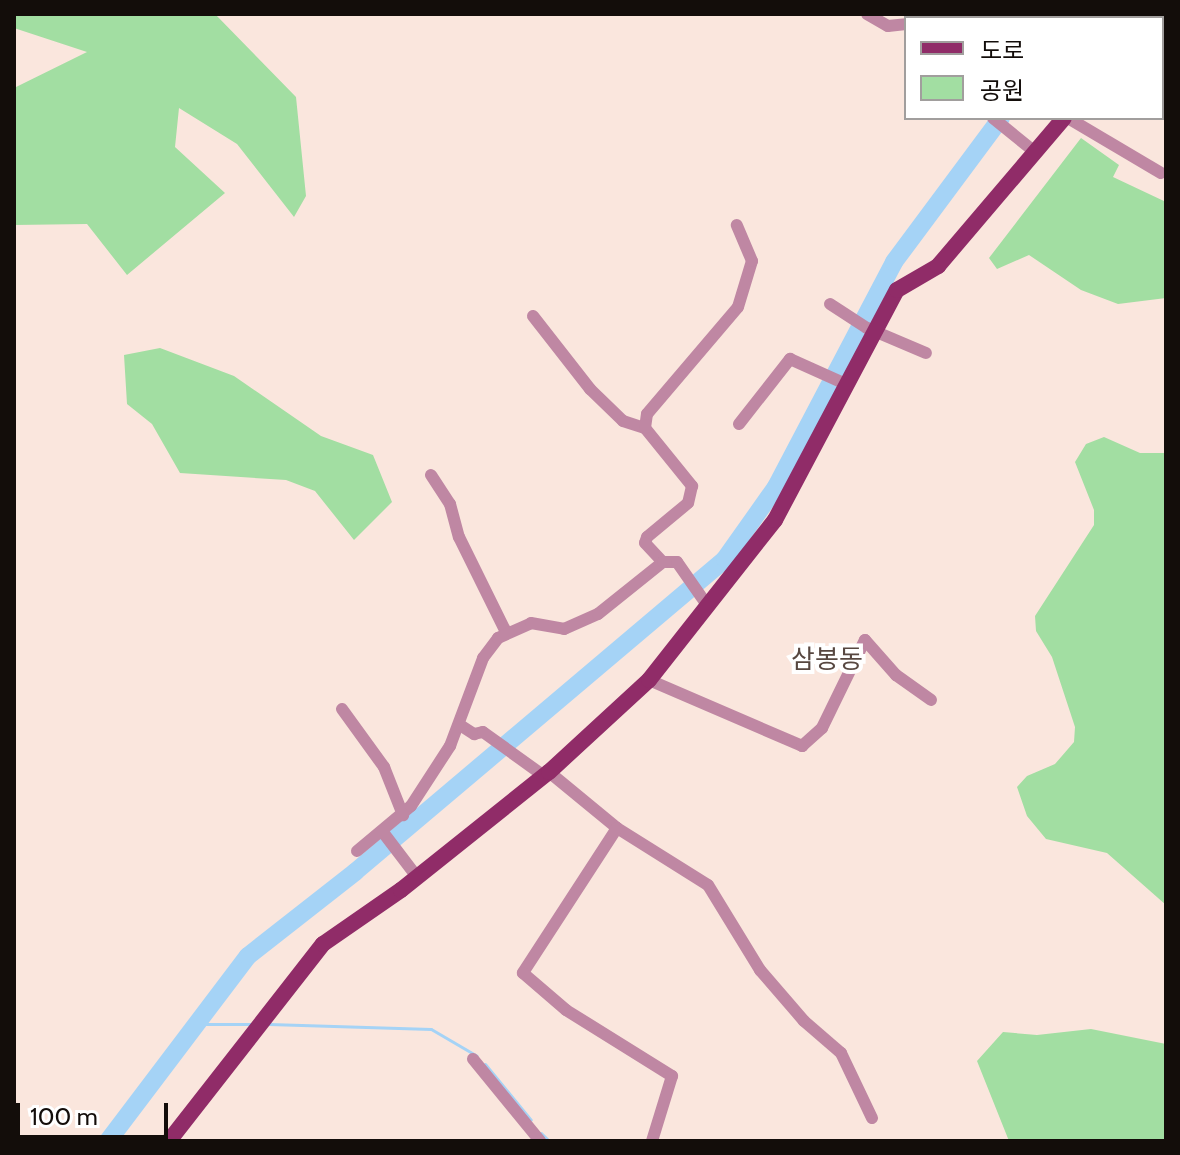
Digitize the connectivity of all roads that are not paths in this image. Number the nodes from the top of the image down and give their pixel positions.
1 (867, 14) edge
2 (904, 24) edge
3 (995, 120) edge
4 (1064, 120) edge
5 (1069, 120) edge
6 (1036, 153) junction
7 (1161, 173) dead end
8 (737, 225) dead end
9 (830, 304) dead end
10 (533, 316) dead end
11 (871, 330) junction
12 (926, 353) dead end
13 (844, 383) junction
14 (739, 424) dead end
15 (645, 428) junction
16 (431, 475) dead end
17 (663, 562) junction
18 (705, 599) junction
19 (506, 632) junction
20 (649, 680) junction
21 (931, 700) dead end
22 (342, 709) dead end
23 (460, 725) junction
24 (546, 774) junction
25 (403, 815) junction
26 (617, 828) junction
27 (383, 833) junction
28 (357, 851) dead end
29 (417, 877) junction
30 (473, 1059) dead end
31 (872, 1118) dead end
32 (169, 1141) edge
33 (540, 1141) edge
34 (652, 1141) edge

1 - 2 street
3 - 6 street
4 - 6 main road
5 - 7 street
6 - 11 main road
8 - 15 street
9 - 11 street
10 - 15 street
11 - 12 street
11 - 13 main road
13 - 14 street
13 - 18 main road
15 - 17 street
16 - 19 street
17 - 18 street
17 - 19 street
18 - 20 main road
19 - 23 street
20 - 21 street
20 - 24 main road
22 - 25 street
23 - 24 street
23 - 25 street
24 - 26 street
24 - 29 main road
25 - 27 street
26 - 31 street
26 - 34 street
27 - 28 street
27 - 29 street
29 - 32 main road
30 - 33 street

